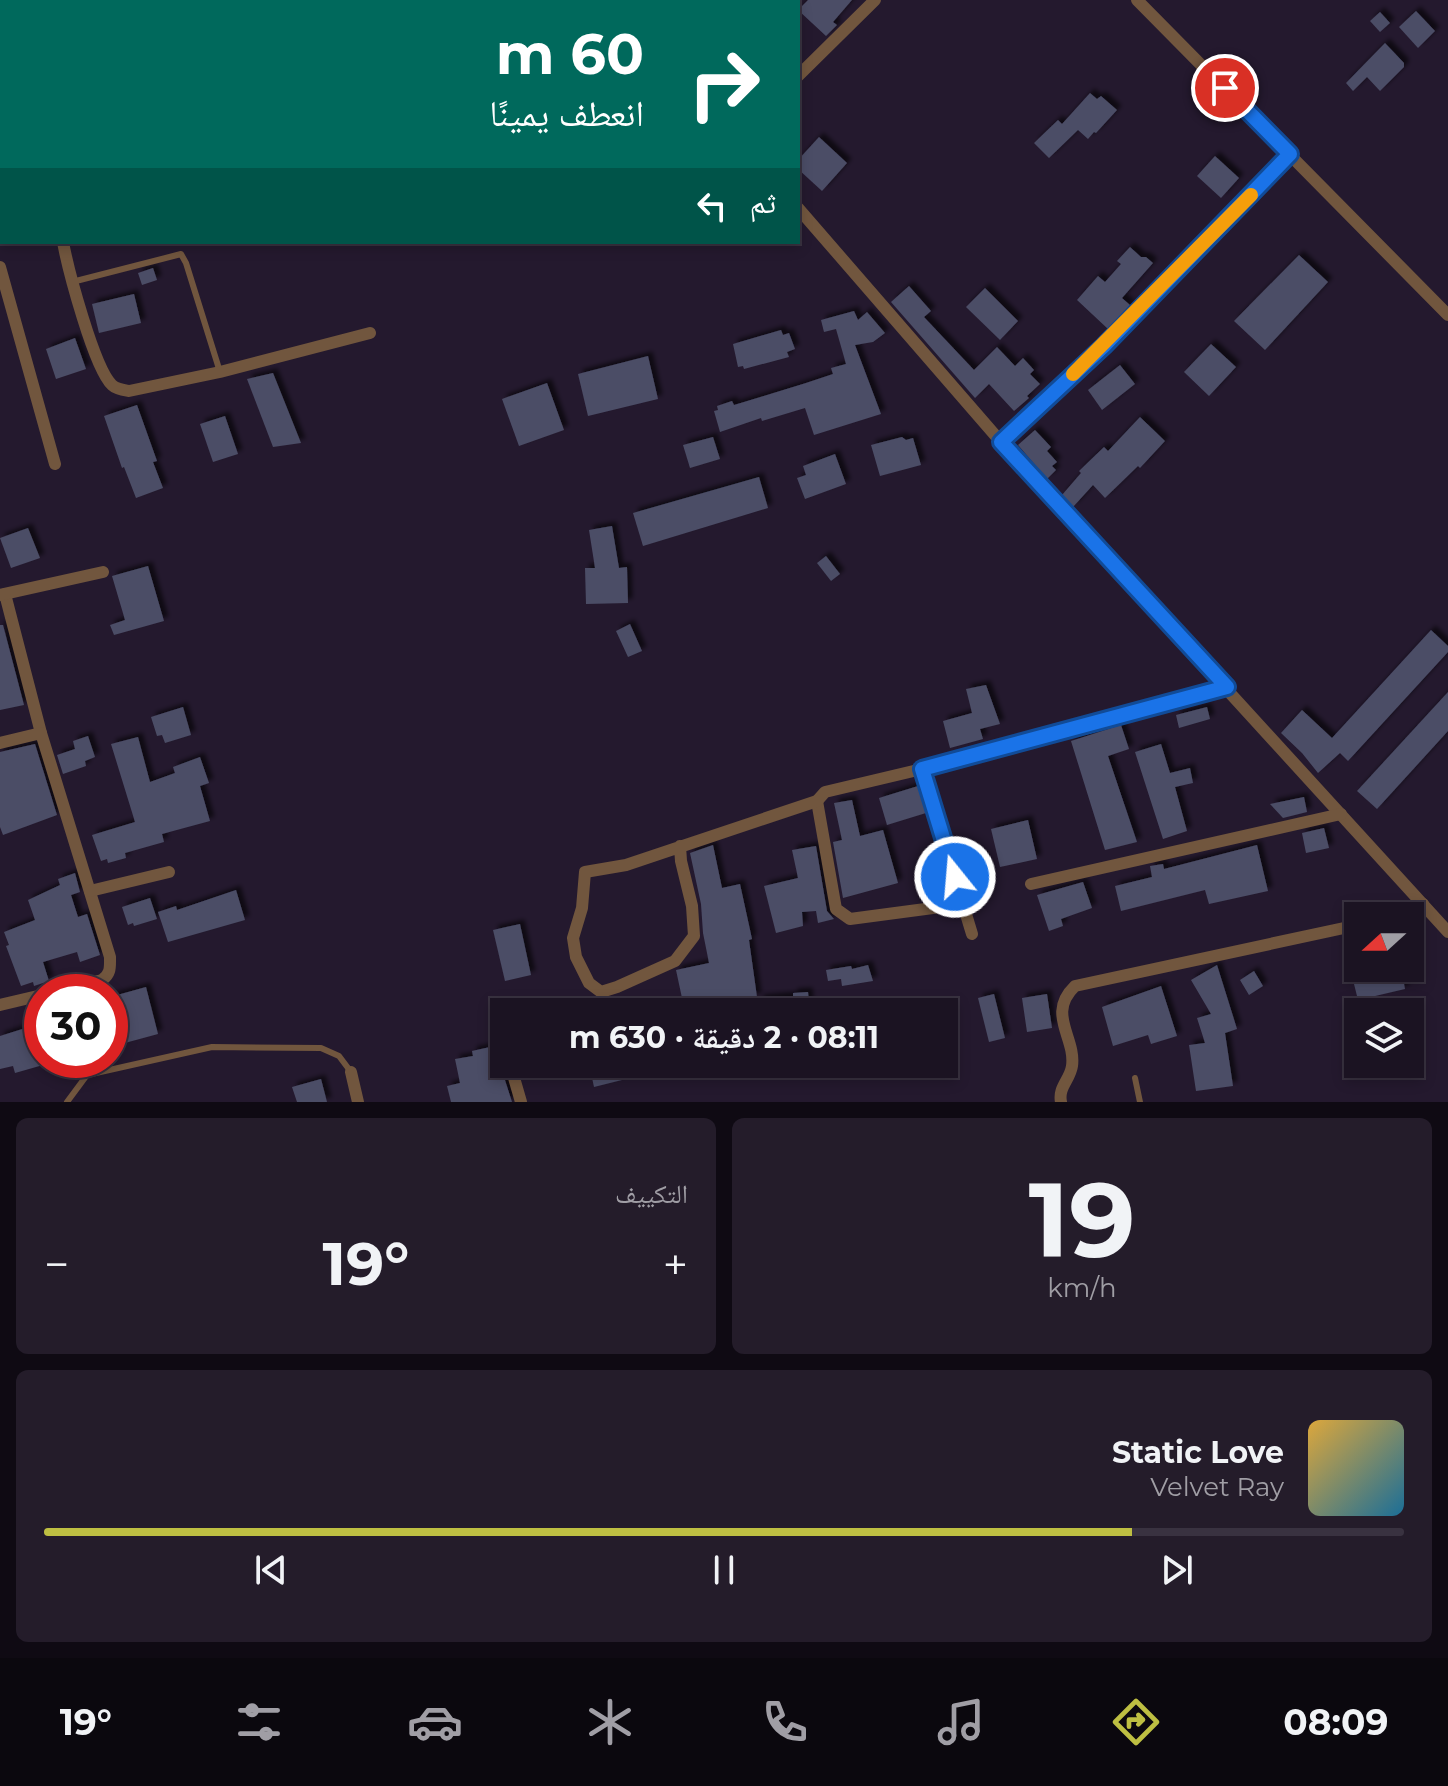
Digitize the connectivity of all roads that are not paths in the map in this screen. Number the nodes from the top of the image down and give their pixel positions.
1 (875, 0) edge
2 (1137, 0) edge
3 (800, 74) edge
4 (1290, 154) junction
5 (800, 210) edge
6 (63, 244) edge
7 (1, 271) edge
8 (71, 282) junction
9 (1448, 315) edge
10 (370, 333) dead end
11 (220, 372) junction
12 (1001, 442) junction
13 (55, 464) dead end
14 (103, 572) dead end
15 (3, 595) edge
16 (1227, 687) junction
17 (41, 733) junction
18 (0, 743) edge
19 (922, 769) junction
20 (817, 801) junction
21 (1341, 814) junction
22 (680, 846) junction
23 (169, 872) dead end
24 (1031, 884) dead end
25 (90, 891) junction
26 (1421, 902) edge
27 (963, 904) junction
28 (1424, 905) edge
29 (1344, 928) edge
30 (1448, 932) edge
31 (972, 934) dead end
32 (108, 974) edge
33 (24, 999) edge
34 (0, 1005) edge
35 (351, 1072) joint
36 (514, 1078) edge
37 (1135, 1078) dead end
38 (67, 1102) edge
39 (358, 1102) edge
40 (521, 1102) edge
41 (1061, 1102) edge
42 (1140, 1102) edge

1 - 3 street
2 - 4 street
4 - 9 street
4 - 12 street
5 - 12 street
6 - 8 street
7 - 13 street
8 - 11 street
8 - 11 lane
10 - 11 street
12 - 16 street
14 - 15 street
15 - 17 street
16 - 19 street
16 - 21 street
17 - 18 street
17 - 25 street
19 - 20 street
19 - 27 street
20 - 22 street
20 - 27 street
21 - 24 street
21 - 26 street
22 - 22 street
23 - 25 street
25 - 32 street
27 - 31 street
28 - 30 street
29 - 41 street
33 - 34 street
35 - 38 lane
35 - 39 street
36 - 40 street
37 - 42 lane

